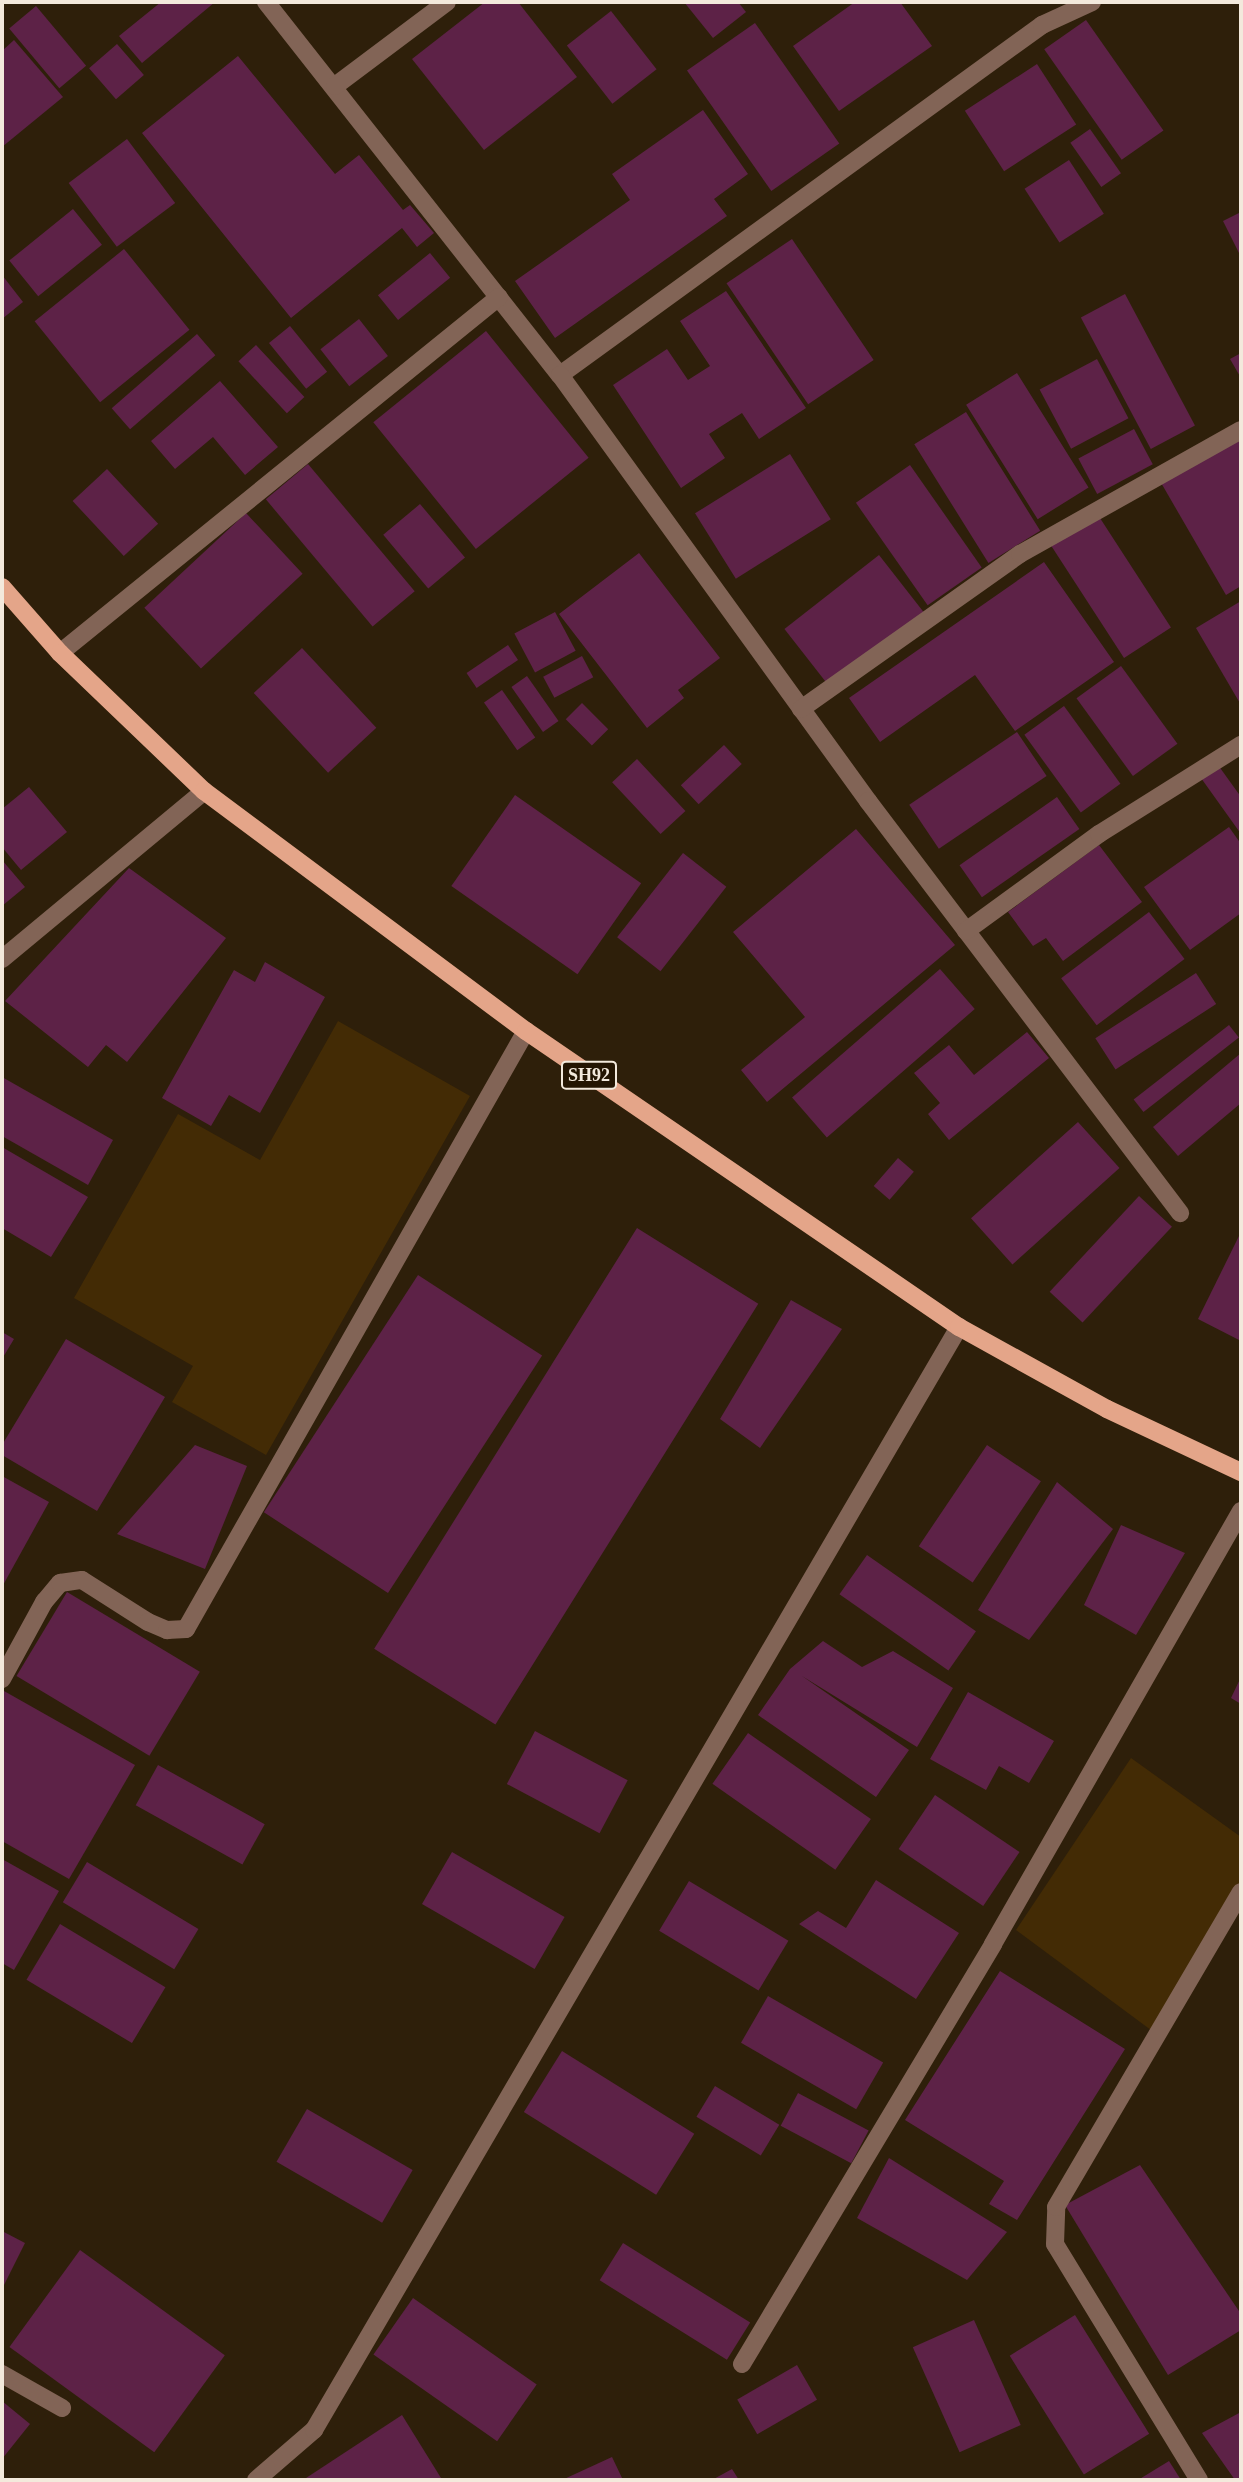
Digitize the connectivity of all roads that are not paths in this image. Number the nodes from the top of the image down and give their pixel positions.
1 (266, 2) edge
2 (447, 2) edge
3 (1092, 2) edge
4 (335, 86) junction
5 (499, 297) junction
6 (560, 374) junction
7 (1241, 430) edge
8 (2, 587) edge
9 (60, 653) junction
10 (801, 709) junction
11 (1241, 745) edge
12 (204, 791) junction
13 (967, 931) junction
14 (2, 960) edge
15 (526, 1031) junction
16 (1180, 1213) dead end
17 (959, 1327) junction
18 (1241, 1472) edge
19 (1241, 1511) edge
20 (2, 1679) edge
21 (1241, 1892) edge
22 (742, 2364) dead end
23 (2, 2374) edge
24 (62, 2408) dead end
25 (256, 2480) edge
26 (1199, 2480) edge

1 - 4 street
2 - 4 street
3 - 6 street
4 - 5 street
5 - 6 street
5 - 9 street
6 - 10 street
7 - 10 street
8 - 9 main road, SH92
9 - 12 main road, SH92
10 - 13 street
11 - 13 street
12 - 14 street
12 - 15 main road, SH92
13 - 16 street
15 - 17 main road, SH92
15 - 20 street
17 - 18 main road, SH92
17 - 25 street
19 - 22 street
21 - 26 street
23 - 24 street

